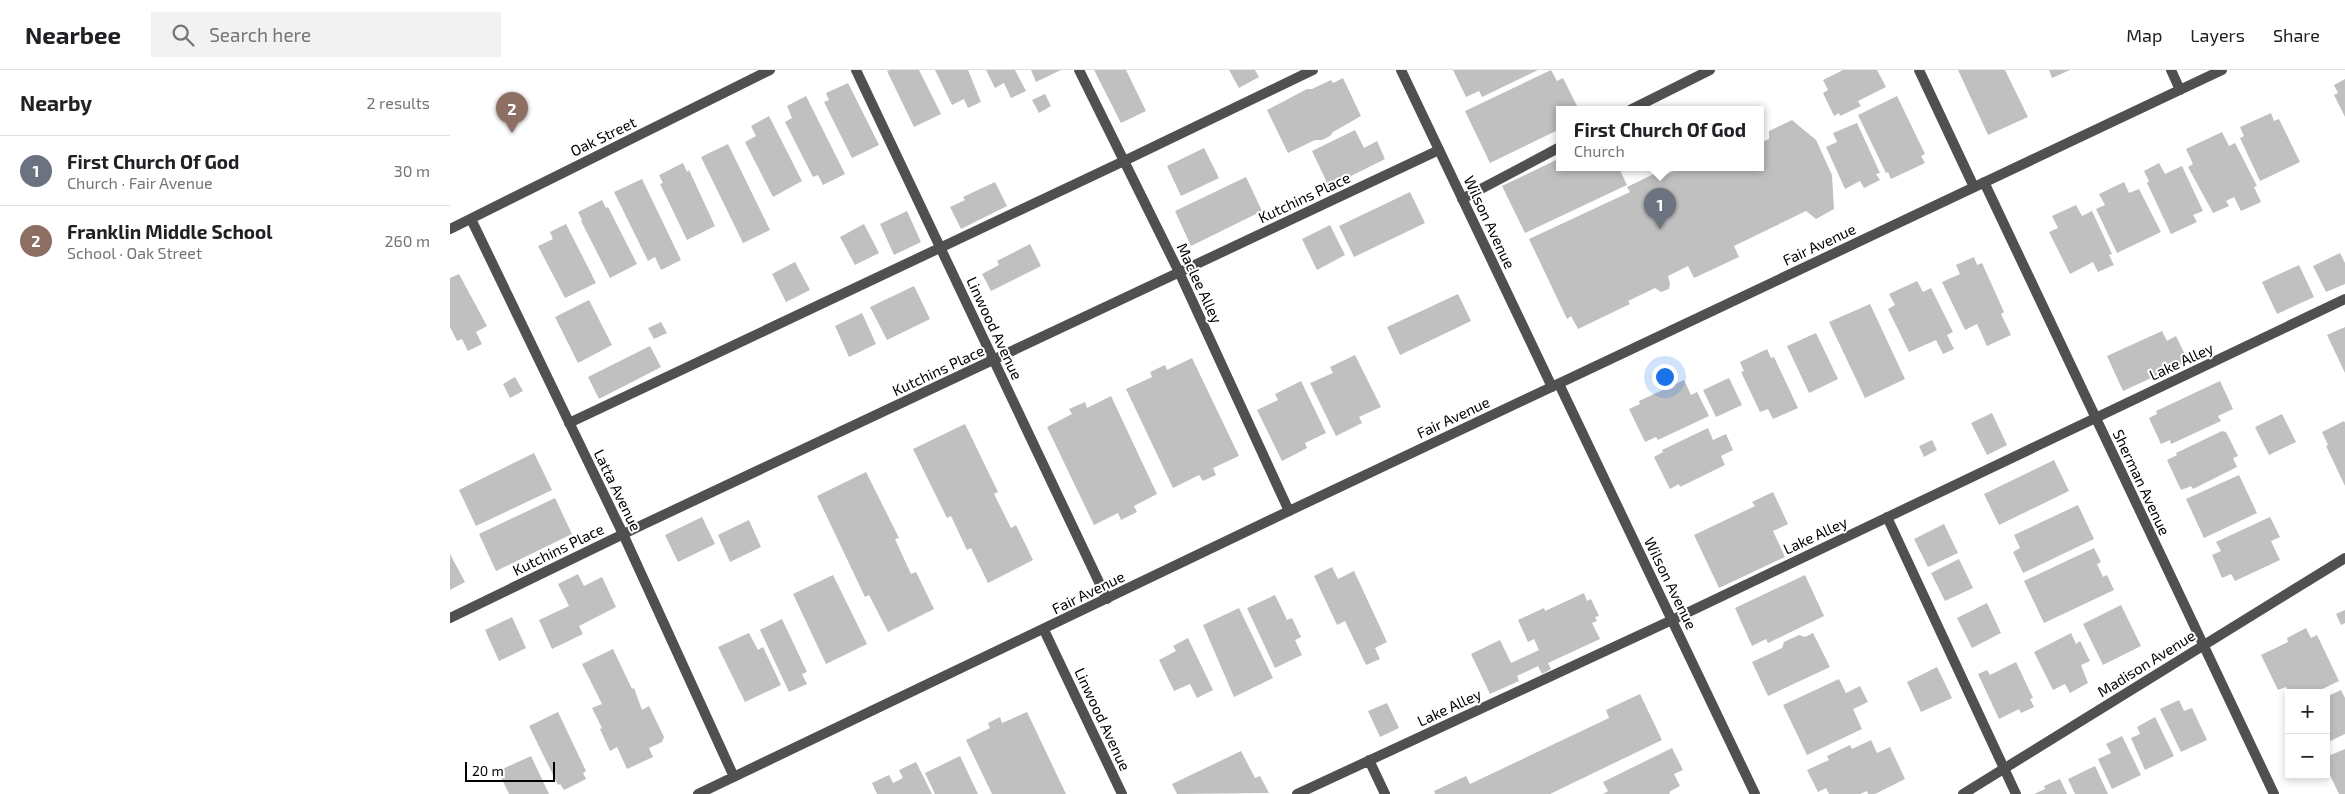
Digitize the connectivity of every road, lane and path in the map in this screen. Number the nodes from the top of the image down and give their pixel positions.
1 (770, 70) edge
2 (856, 70) edge
3 (1079, 70) edge
4 (1313, 70) edge
5 (1401, 70) edge
6 (1710, 70) edge
7 (1919, 70) edge
8 (2171, 70) edge
9 (2222, 70) edge
10 (2180, 90) junction
11 (1638, 106) edge
12 (1556, 149) edge
13 (1439, 150) junction
14 (1124, 161) junction
15 (1984, 182) junction
16 (1974, 187) junction
17 (1462, 199) junction
18 (472, 218) junction
19 (450, 229) edge
20 (940, 248) junction
21 (1179, 272) junction
22 (2345, 299) edge
23 (994, 360) junction
24 (1556, 386) junction
25 (2096, 418) junction
26 (569, 423) junction
27 (1289, 511) junction
28 (1887, 518) junction
29 (623, 534) junction
30 (2345, 558) edge
31 (1107, 599) junction
32 (450, 618) edge
33 (1672, 620) junction
34 (1044, 630) junction
35 (2203, 645) junction
36 (1369, 760) junction
37 (2004, 769) junction
38 (734, 777) junction
39 (698, 794) edge
40 (1122, 794) edge
41 (1297, 794) edge
42 (1385, 794) edge
43 (1755, 794) edge
44 (1963, 794) edge
45 (2016, 794) edge
46 (2274, 794) edge

1 - 18 street, Oak Street
2 - 20 street, Linwood Avenue
3 - 14 street, Maclee Alley
4 - 14 street
5 - 13 street, Wilson Avenue
6 - 11 street
7 - 16 street
8 - 10 street
9 - 10 street, Fair Avenue
10 - 15 street, Fair Avenue
12 - 17 street
13 - 17 street, Wilson Avenue
13 - 21 street, Kutchins Place
14 - 20 street
14 - 21 street, Maclee Alley
15 - 16 street, Fair Avenue
15 - 25 street, Sherman Avenue
16 - 24 street, Fair Avenue
17 - 24 street, Wilson Avenue
18 - 19 street, Oak Street
18 - 26 street, Latta Avenue
20 - 23 street, Linwood Avenue
20 - 26 street
21 - 23 street, Kutchins Place
21 - 27 street, Maclee Alley
22 - 25 street, Lake Alley
23 - 29 street, Kutchins Place
23 - 31 street, Linwood Avenue
24 - 27 street, Fair Avenue
24 - 33 street, Wilson Avenue
25 - 28 street, Lake Alley
25 - 35 street, Sherman Avenue
26 - 29 street, Latta Avenue
27 - 31 street, Fair Avenue
28 - 33 street, Lake Alley
28 - 37 street
29 - 32 street, Kutchins Place
29 - 38 street, Latta Avenue
30 - 35 street, Madison Avenue
31 - 34 street, Fair Avenue
33 - 36 street, Lake Alley
33 - 43 street, Wilson Avenue
34 - 38 street, Fair Avenue
34 - 40 street, Linwood Avenue
35 - 37 street, Madison Avenue
35 - 46 street, Sherman Avenue
36 - 41 street, Lake Alley
36 - 42 street
37 - 44 street, Madison Avenue
37 - 45 street
38 - 39 street, Fair Avenue

